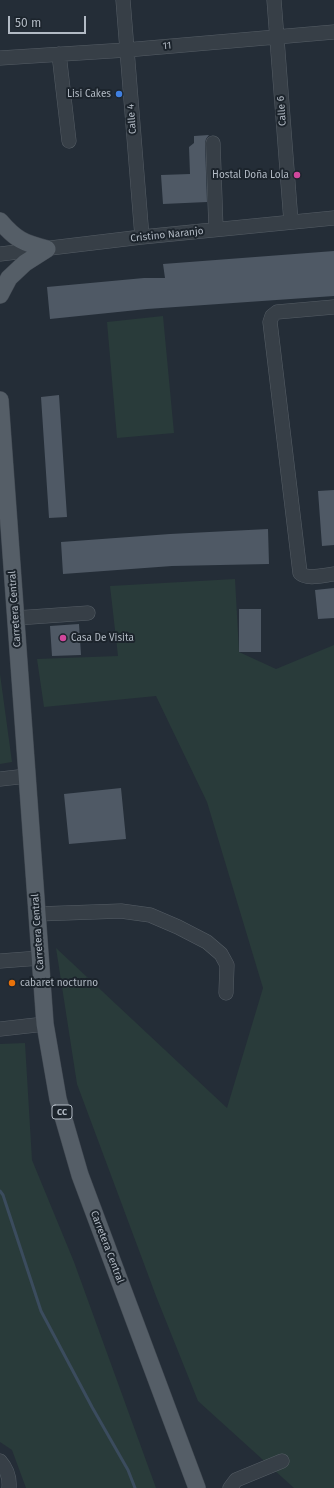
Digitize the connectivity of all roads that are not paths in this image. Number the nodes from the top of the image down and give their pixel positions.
1 (123, 0) edge
2 (274, 0) edge
3 (334, 32) edge
4 (277, 37) junction
5 (126, 50) junction
6 (59, 54) junction
7 (0, 58) edge
8 (69, 141) dead end
9 (213, 143) dead end
10 (334, 218) edge
11 (0, 222) edge
12 (291, 222) junction
13 (216, 229) junction
14 (142, 237) junction
15 (47, 249) junction
16 (0, 254) edge
17 (0, 294) edge
18 (334, 307) edge
19 (0, 400) edge
20 (334, 574) edge
21 (88, 613) dead end
22 (16, 618) junction
23 (27, 776) junction
24 (0, 779) edge
25 (37, 914) junction
26 (40, 958) junction
27 (0, 961) edge
28 (226, 993) dead end
29 (45, 1024) junction
30 (0, 1029) edge
31 (0, 1461) edge
32 (282, 1461) dead end
33 (9, 1488) edge
34 (197, 1488) edge
35 (230, 1488) edge

1 - 5 street, Calle 4
2 - 4 street, Calle 6
3 - 4 street, 11
4 - 5 street, 11
4 - 12 street, Calle 6
5 - 6 street, 11
5 - 14 street, Calle 4
6 - 7 street, 11
6 - 8 street
9 - 13 street
10 - 12 street, Cristino Naranjo
11 - 15 main road
12 - 13 street, Cristino Naranjo
13 - 14 street, Cristino Naranjo
14 - 15 street, Cristino Naranjo
15 - 16 street, Cristino Naranjo
15 - 17 main road
18 - 20 street
19 - 22 main road, Carretera Central / CC
21 - 22 street
22 - 23 main road, Carretera Central / CC
23 - 24 street
23 - 25 main road, Carretera Central / CC
25 - 26 main road, Carretera Central / CC
25 - 28 street
26 - 27 street
26 - 29 main road, Carretera Central / CC
29 - 30 street
29 - 34 main road, Carretera Central / CC
31 - 33 street
32 - 35 street

